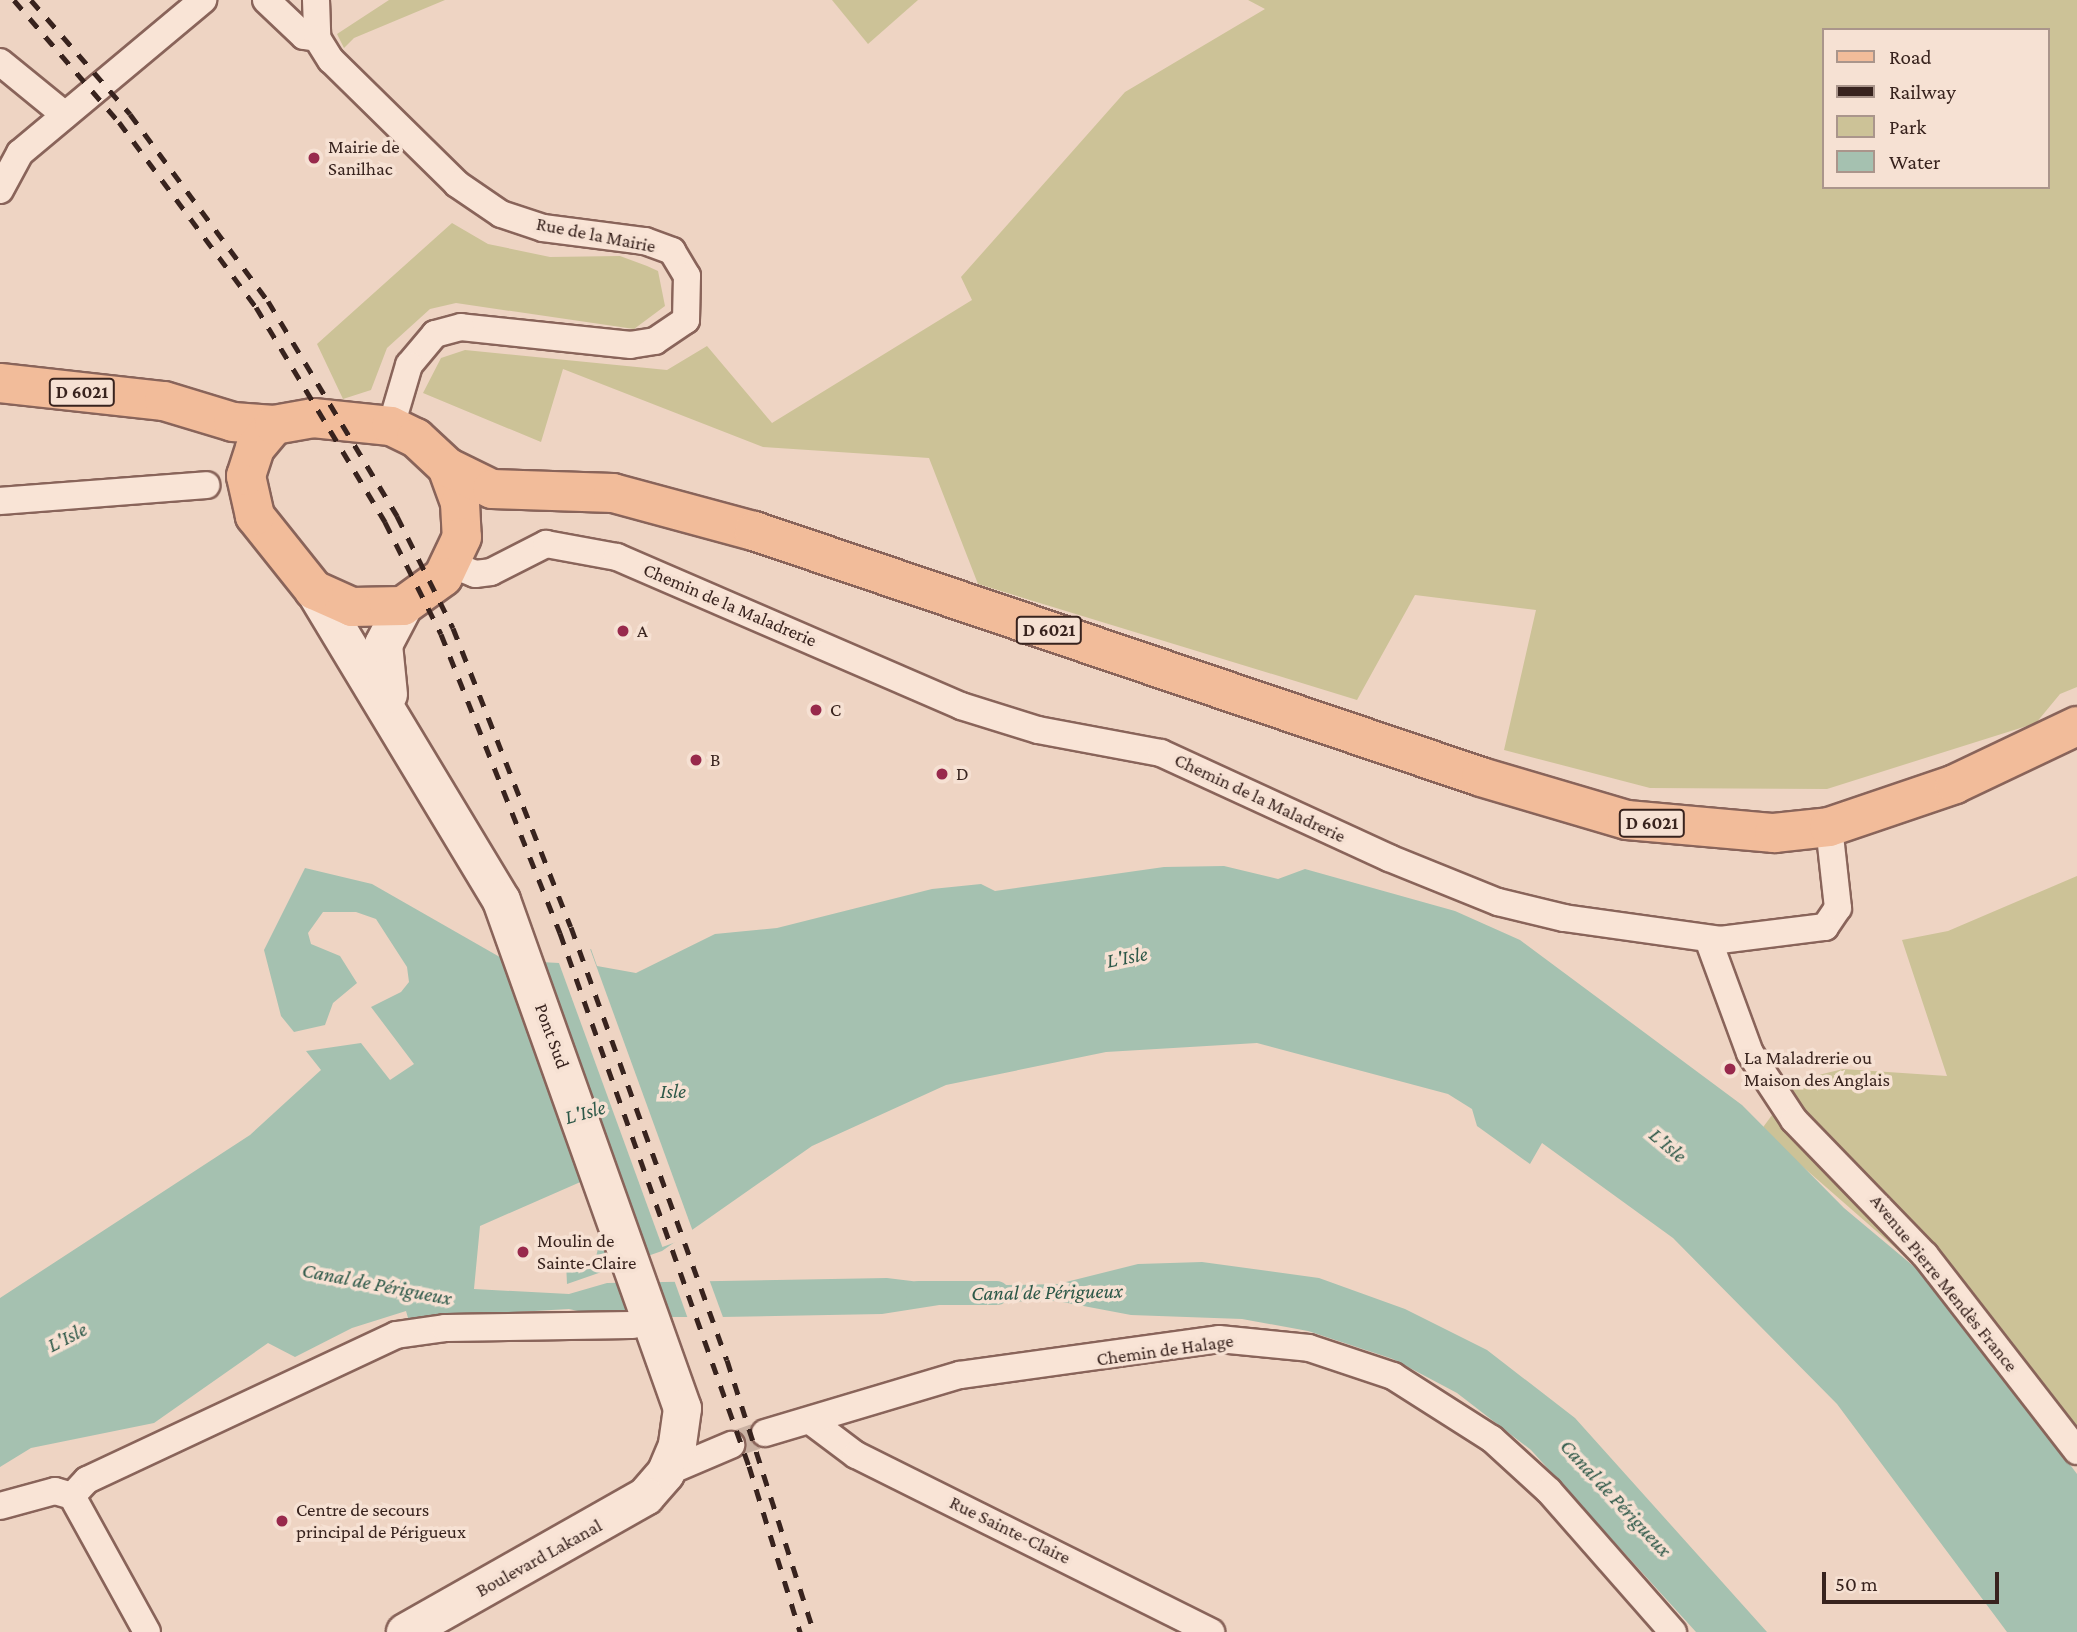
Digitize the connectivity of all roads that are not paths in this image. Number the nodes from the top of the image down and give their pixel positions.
1 (203, 0) edge
2 (266, 0) edge
3 (316, 0) edge
4 (317, 38) junction
5 (0, 62) edge
6 (65, 116) junction
7 (10, 157) edge
8 (0, 190) edge
9 (0, 383) edge
10 (164, 401) junction
11 (274, 425) junction
12 (391, 426) junction
13 (447, 467) junction
14 (246, 476) junction
15 (206, 485) dead end
16 (613, 493) junction
17 (0, 501) edge
18 (457, 551) junction
19 (314, 590) junction
20 (404, 606) junction
21 (396, 722) junction
22 (2077, 726) edge
23 (1829, 827) junction
24 (1708, 939) junction
25 (633, 1325) dead end
26 (672, 1368) joint
27 (812, 1422) junction
28 (765, 1433) tunnel mouth
29 (731, 1445) tunnel mouth
30 (2077, 1451) edge
31 (665, 1473) junction
32 (72, 1496) junction
33 (0, 1506) edge
34 (147, 1632) edge
35 (405, 1632) edge
36 (1211, 1632) edge
37 (1673, 1632) edge

1 - 6 street
2 - 4 street
3 - 4 street
4 - 12 street, Rue de la Mairie
5 - 6 street
6 - 7 street
7 - 8 street
9 - 10 main road, D 6021
10 - 11 main road, D 6021
10 - 14 main road, D 6021
11 - 12 main road
11 - 14 main road
12 - 13 main road
13 - 16 main road, D 6021
13 - 18 main road
14 - 19 main road
15 - 17 street
16 - 18 main road, D 6021
16 - 23 main road, D 6021
18 - 20 main road
18 - 24 street, Chemin de la Maladrerie
19 - 20 main road
19 - 21 main road, Pont Sud
20 - 21 main road, Pont Sud
21 - 26 main road, Pont Sud
22 - 23 main road, D 6021
23 - 24 street, Chemin de la Maladrerie
24 - 30 street, Avenue Pierre Mendès France
25 - 32 street
26 - 31 main road, Boulevard Lakanal
27 - 28 street
27 - 36 street, Rue Sainte-Claire
27 - 37 street, Chemin de Halage
29 - 31 street, Boulevard Lakanal
31 - 35 main road, Boulevard Lakanal
32 - 33 street
32 - 34 street

